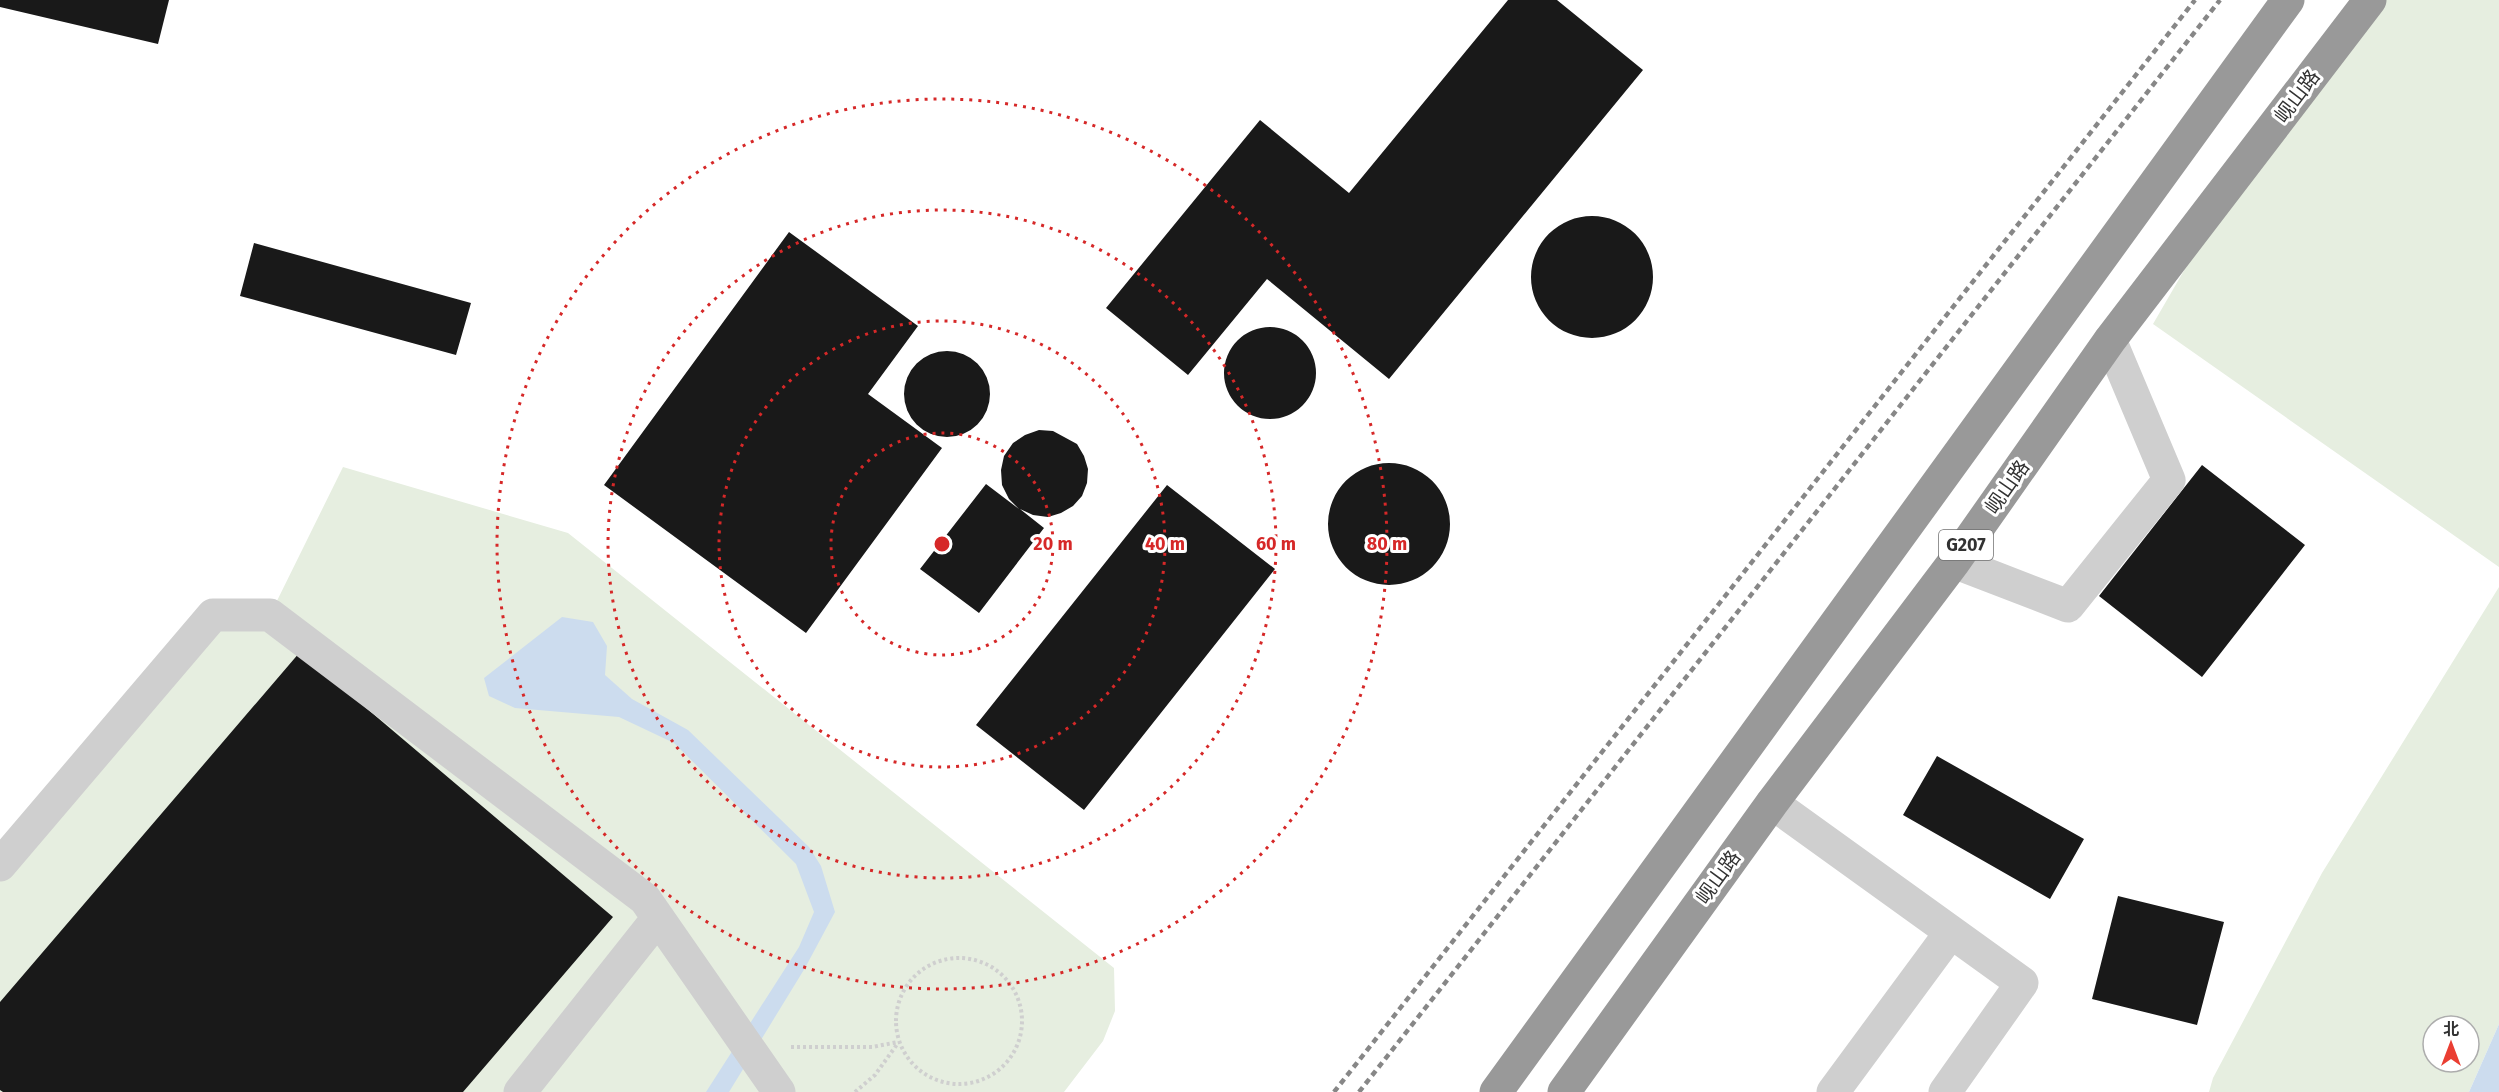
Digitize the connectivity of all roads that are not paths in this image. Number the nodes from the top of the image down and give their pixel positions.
1 (2288, 0) edge
2 (2370, 0) edge
3 (2110, 340) junction
4 (1954, 562) junction
5 (1772, 803) junction
6 (0, 865) edge
7 (658, 918) junction
8 (1951, 932) junction
9 (520, 1092) edge
10 (779, 1092) edge
11 (1496, 1092) edge
12 (1564, 1092) edge
13 (1833, 1092) edge
14 (1945, 1092) edge

1 - 11 highway, G207
2 - 3 highway, 岘山路 / G207
3 - 4 highway, 岘山路 / G207
3 - 4 lane
4 - 5 highway, 岘山路 / G207
5 - 8 lane
5 - 12 highway, 岘山路 / G207
6 - 7 lane
7 - 9 lane
7 - 10 lane
8 - 13 lane
8 - 14 lane

